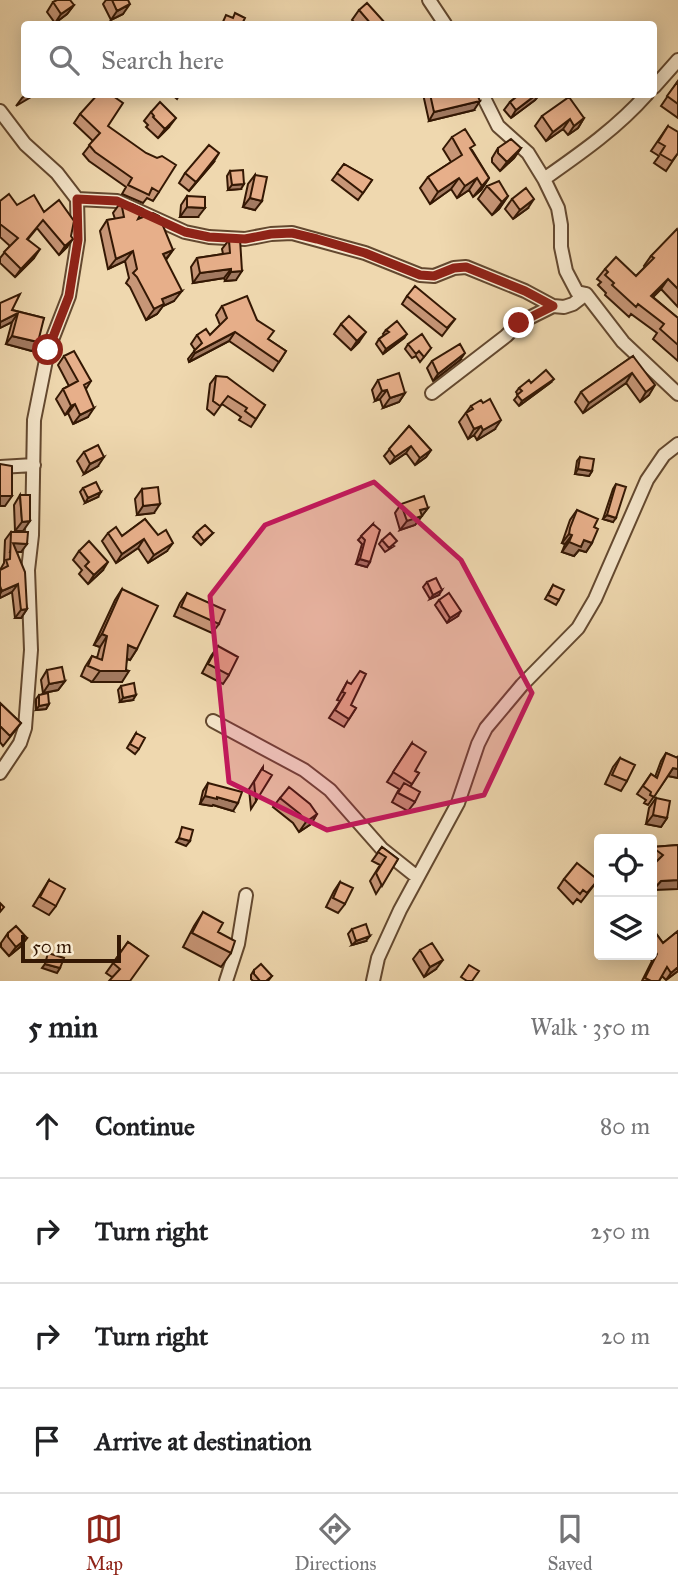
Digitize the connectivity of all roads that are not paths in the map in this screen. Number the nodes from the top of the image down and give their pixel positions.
1 (429, 0) edge
2 (443, 21) edge
3 (678, 60) edge
4 (657, 83) edge
5 (484, 98) edge
6 (643, 98) edge
7 (0, 111) edge
8 (544, 179) junction
9 (77, 199) junction
10 (586, 295) junction
11 (553, 306) junction
12 (432, 393) dead end
13 (678, 394) edge
14 (678, 444) edge
15 (34, 466) junction
16 (0, 467) edge
17 (214, 721) dead end
18 (0, 773) edge
19 (417, 877) junction
20 (246, 895) dead end
21 (226, 981) edge
22 (373, 981) edge

1 - 2 street
3 - 4 street
5 - 8 street
6 - 8 street
7 - 9 street
8 - 10 street
9 - 11 street
9 - 15 street
10 - 11 street
10 - 13 street
11 - 12 street
14 - 19 street
15 - 16 street
15 - 18 street
17 - 19 street
19 - 22 street
20 - 21 street

